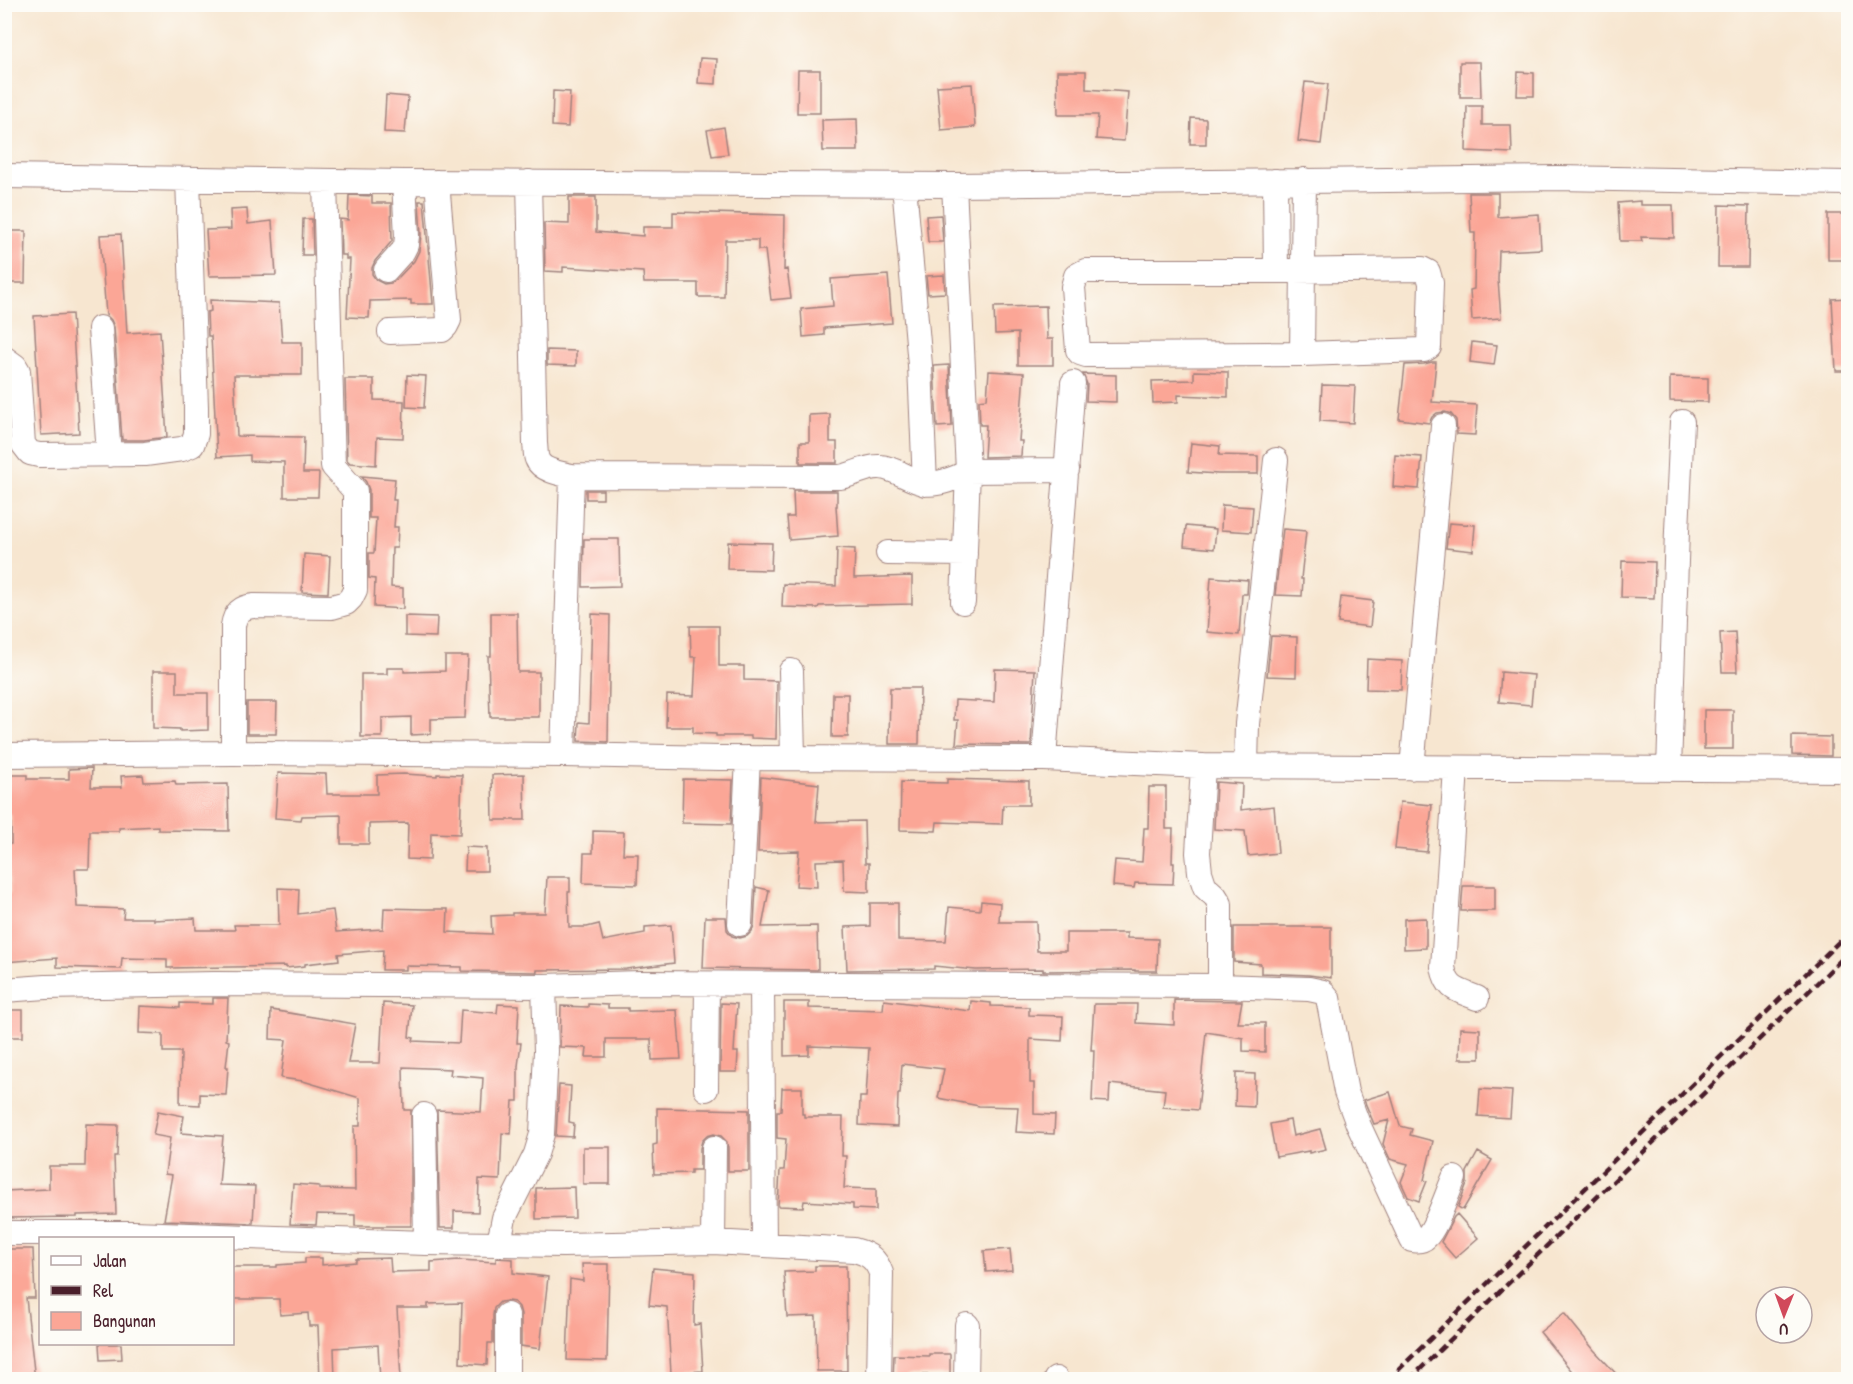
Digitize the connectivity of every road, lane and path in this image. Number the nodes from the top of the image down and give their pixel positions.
1 (4, 176) edge
2 (188, 179) junction
3 (1304, 180) junction
4 (1275, 181) junction
5 (325, 182) junction
6 (404, 182) junction
7 (437, 182) junction
8 (529, 182) junction
9 (1848, 183) edge
10 (904, 184) junction
11 (954, 185) junction
12 (386, 270) dead end
13 (1276, 271) junction
14 (1304, 271) junction
15 (100, 328) dead end
16 (390, 332) dead end
17 (1302, 354) junction
18 (4, 358) edge
19 (1073, 383) dead end
20 (1682, 422) dead end
21 (1443, 426) dead end
22 (109, 454) junction
23 (1276, 460) dead end
24 (1067, 470) junction
25 (968, 471) junction
26 (572, 476) junction
27 (925, 484) junction
28 (888, 553) dead end
29 (964, 554) junction
30 (963, 603) dead end
31 (791, 671) dead end
32 (233, 753) junction
33 (4, 755) edge
34 (563, 755) junction
35 (793, 757) junction
36 (748, 758) junction
37 (1044, 759) junction
38 (1203, 766) junction
39 (1246, 766) junction
40 (1412, 768) junction
41 (1456, 768) junction
42 (1669, 769) junction
43 (1848, 770) edge
44 (741, 924) dead end
45 (707, 984) junction
46 (762, 984) junction
47 (543, 986) junction
48 (1220, 986) junction
49 (4, 990) edge
50 (1477, 998) dead end
51 (706, 1089) dead end
52 (424, 1115) dead end
53 (714, 1148) dead end
54 (1454, 1178) dead end
55 (4, 1233) edge
56 (713, 1242) junction
57 (426, 1243) junction
58 (499, 1243) junction
59 (764, 1245) junction
60 (507, 1315) dead end
61 (967, 1325) dead end
62 (507, 1380) edge
63 (879, 1380) edge
64 (966, 1380) edge

1 - 2 street
2 - 5 street
2 - 22 street
3 - 4 street
3 - 9 street
3 - 14 street
4 - 11 street
4 - 13 street
5 - 6 street
5 - 32 street
6 - 7 street
6 - 12 street
7 - 8 street
7 - 16 street
8 - 10 street
8 - 26 street
10 - 11 street
10 - 27 street
11 - 25 street
13 - 14 street
13 - 17 street
14 - 17 street
14 - 17 street
15 - 22 street
18 - 22 street
19 - 24 street
20 - 42 street
21 - 40 street
23 - 39 street
24 - 25 street
24 - 37 street
25 - 27 street
25 - 29 street
26 - 27 street
26 - 34 street
28 - 29 street
29 - 30 street
31 - 35 street
32 - 33 street
32 - 34 street
34 - 36 street
35 - 36 street
35 - 37 street
36 - 44 street
37 - 38 street
38 - 39 street
38 - 48 street
39 - 40 street
40 - 41 street
41 - 42 street
41 - 50 street
42 - 43 street
45 - 46 street
45 - 47 street
45 - 51 street
46 - 48 street
46 - 59 street
47 - 49 street
47 - 58 street
48 - 54 street
52 - 57 street
53 - 56 street
55 - 57 street
56 - 58 street
56 - 59 street
57 - 58 street
59 - 63 street
60 - 62 street
61 - 64 street

